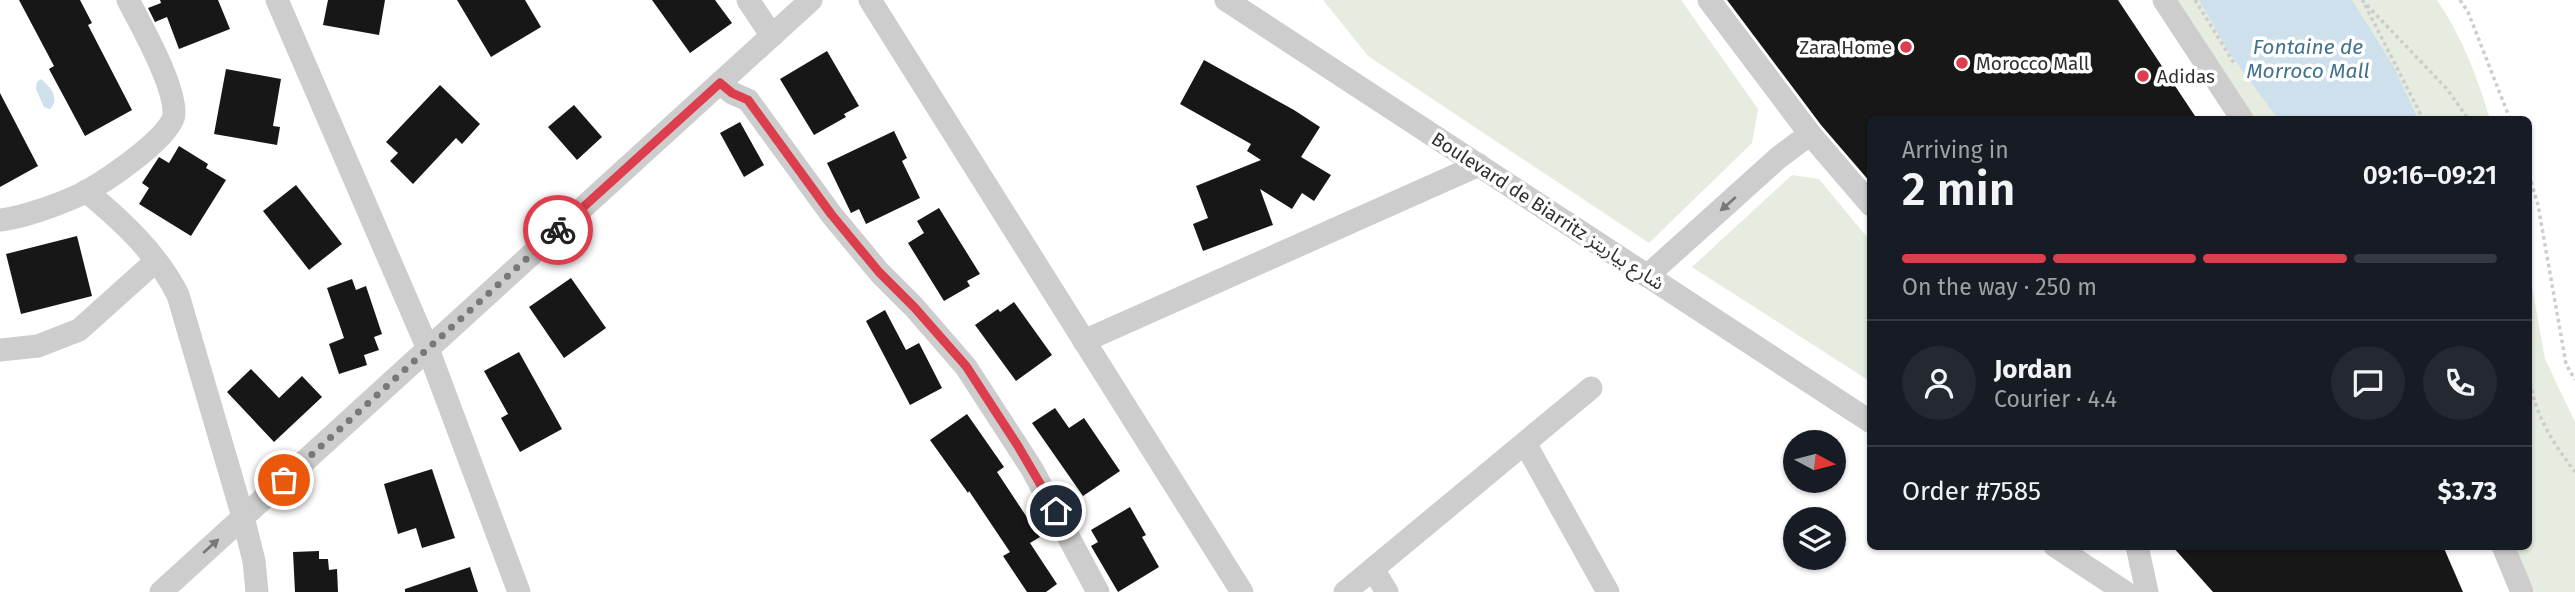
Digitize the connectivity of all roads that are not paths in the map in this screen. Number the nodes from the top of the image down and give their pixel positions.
1 (128, 0) edge
2 (277, 0) edge
3 (748, 0) edge
4 (811, 0) edge
5 (870, 0) edge
6 (1226, 0) edge
7 (1709, 0) edge
8 (2165, 0) edge
9 (772, 36) junction
10 (739, 65) junction
11 (720, 83) junction
12 (748, 100) junction
13 (2240, 116) edge
14 (1810, 134) junction
15 (1479, 165) junction
16 (86, 191) junction
17 (1867, 200) edge
18 (0, 220) edge
19 (156, 261) junction
20 (1647, 276) junction
21 (1084, 341) junction
22 (428, 349) junction
23 (0, 350) edge
24 (1591, 388) dead end
25 (1867, 419) edge
26 (1525, 443) junction
27 (243, 517) junction
28 (2061, 550) edge
29 (2138, 550) edge
30 (2504, 550) edge
31 (1373, 569) junction
32 (161, 592) edge
33 (257, 592) edge
34 (519, 592) edge
35 (1098, 592) edge
36 (1242, 592) edge
37 (1345, 592) edge
38 (1387, 592) edge
39 (1608, 592) edge
40 (2125, 592) edge
41 (2147, 592) edge
42 (2522, 592) edge

1 - 16 street
2 - 22 street
3 - 9 street
4 - 9 street
5 - 21 street
6 - 15 street, Boulevard de Biarritz شارع بياريتز
7 - 14 street
8 - 13 street
9 - 10 street
10 - 11 street
10 - 12 street
11 - 12 street
11 - 22 street
12 - 35 street
14 - 17 street
14 -> 20 street
15 - 20 street, Boulevard de Biarritz شارع بياريتز
15 - 21 street
16 - 18 street
16 - 19 street
19 - 23 street
19 - 27 street
20 - 25 street, Boulevard de Biarritz شارع بياريتز
21 - 36 street
22 - 27 street
22 - 34 street
24 - 26 street
26 - 31 street
26 - 39 street
32 -> 27 street
27 - 33 street
28 - 40 street
29 - 41 street
30 - 42 street
31 - 37 street
31 - 38 street

